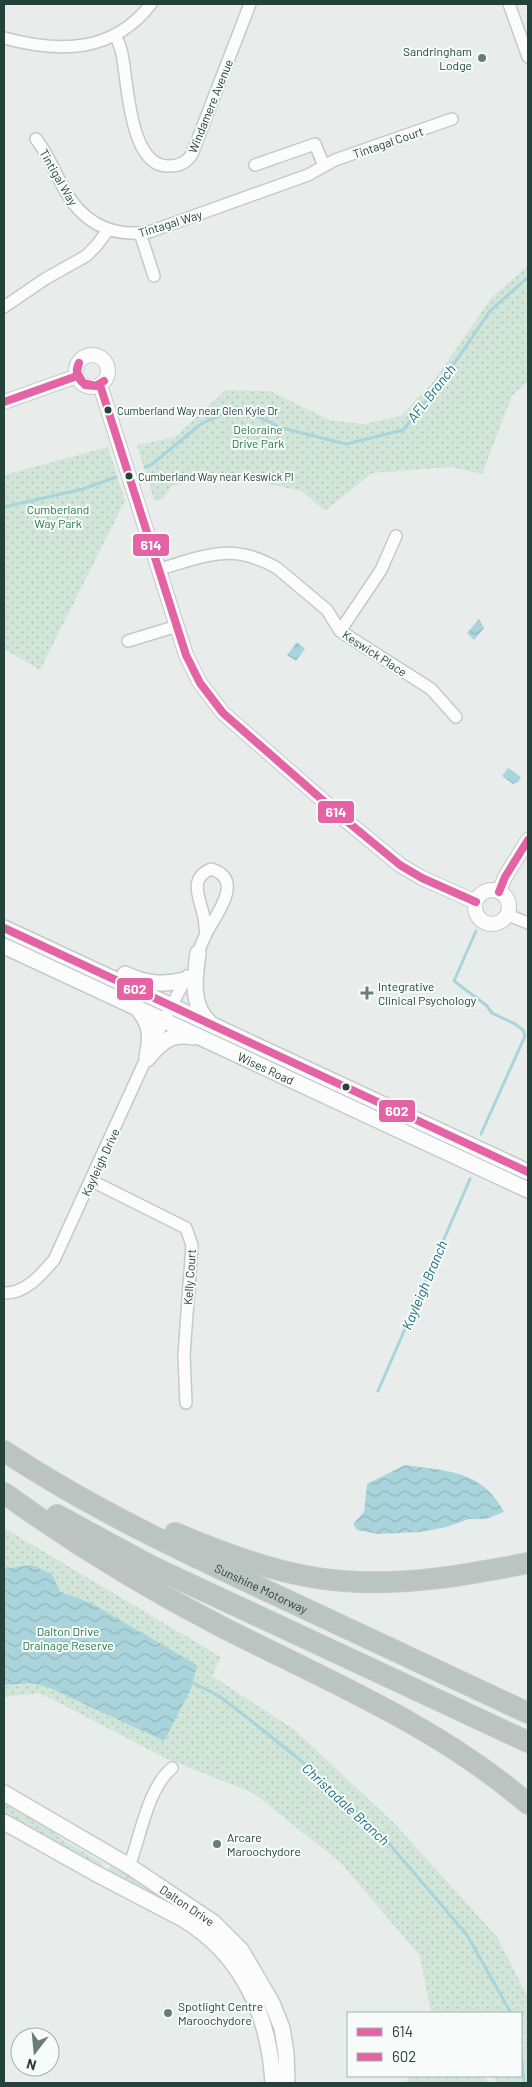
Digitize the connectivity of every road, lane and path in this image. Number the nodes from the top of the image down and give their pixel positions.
1 (151, 4) edge
2 (250, 4) edge
3 (510, 4) edge
4 (116, 36) junction
5 (4, 38) edge
6 (528, 57) edge
7 (452, 119) dead end
8 (36, 139) dead end
9 (255, 165) dead end
10 (324, 166) junction
11 (108, 230) junction
12 (140, 233) junction
13 (154, 276) dead end
14 (4, 307) edge
15 (77, 376) junction
16 (100, 385) junction
17 (4, 402) edge
18 (396, 536) dead end
19 (160, 569) junction
20 (177, 626) junction
21 (340, 631) junction
22 (128, 641) dead end
23 (456, 717) dead end
24 (528, 840) edge
25 (499, 892) junction
26 (476, 902) junction
27 (508, 915) junction
28 (528, 924) edge
29 (4, 928) edge
30 (206, 934) junction
31 (4, 946) edge
32 (198, 953) junction
33 (73, 961) junction
34 (185, 980) junction
35 (171, 1006) junction
36 (136, 1008) junction
37 (164, 1021) junction
38 (212, 1025) junction
39 (204, 1040) junction
40 (147, 1059) junction
41 (499, 1158) junction
42 (528, 1166) edge
43 (528, 1172) edge
44 (92, 1181) junction
45 (528, 1190) edge
46 (4, 1293) edge
47 (186, 1403) dead end
48 (4, 1451) edge
49 (4, 1483) edge
50 (4, 1494) edge
51 (120, 1519) junction
52 (528, 1562) edge
53 (528, 1712) edge
54 (528, 1742) edge
55 (172, 1768) dead end
56 (4, 1793) edge
57 (528, 1804) edge
58 (4, 1822) edge
59 (55, 1822) junction
60 (129, 1866) junction
61 (95, 1873) junction
62 (192, 1908) junction
63 (214, 1943) junction
64 (273, 2083) edge
65 (287, 2083) edge

1 - 4 street
2 - 4 street, Windamere Avenue
3 - 6 street
4 - 5 street
7 - 10 street, Tintagal Court
8 - 11 street, Tintigal Way
9 - 10 street
10 - 12 street, Tintagal Way
11 - 12 street, Tintagal Way
11 - 14 street
12 - 13 street
15 - 16 street
15 - 16 street
15 - 17 street
16 - 19 street
18 - 21 street
19 - 20 street
19 - 21 street, Keswick Place
20 - 22 street
20 - 26 street
21 - 23 street, Keswick Place
24 - 25 street
25 - 26 street
25 - 27 street
26 - 27 street
27 - 28 street
29 - 33 main road, Wises Road
30 - 30 street, Kayleigh Drive
30 - 32 street, Kayleigh Drive
31 - 36 main road, Wises Road
32 - 34 street, Kayleigh Drive
32 - 38 main road
33 - 34 main road
33 - 35 main road, Wises Road
34 - 35 street, Kayleigh Drive
35 - 37 street, Kayleigh Drive
35 - 38 main road, Wises Road
36 - 37 main road, Wises Road
36 - 40 main road
37 - 39 main road, Wises Road
37 - 40 street, Kayleigh Drive
38 - 41 main road, Wises Road
39 - 40 main road
39 - 45 main road, Wises Road
40 - 44 street, Kayleigh Drive
41 - 42 main road
41 - 43 main road, Wises Road
44 - 46 street, Kayleigh Drive
44 - 47 street, Kelly Court
48 - 51 highway, Sunshine Motorway
49 - 54 highway
50 - 57 highway
51 - 52 highway
51 - 53 highway, Sunshine Motorway
55 - 60 street
56 - 59 main road, Dalton Drive
58 - 61 main road, Dalton Drive
59 - 60 main road, Dalton Drive
59 - 61 main road
60 - 62 main road, Dalton Drive
61 - 63 main road, Dalton Drive
62 - 63 main road
62 - 65 main road, Dalton Drive
63 - 64 main road, Dalton Drive

